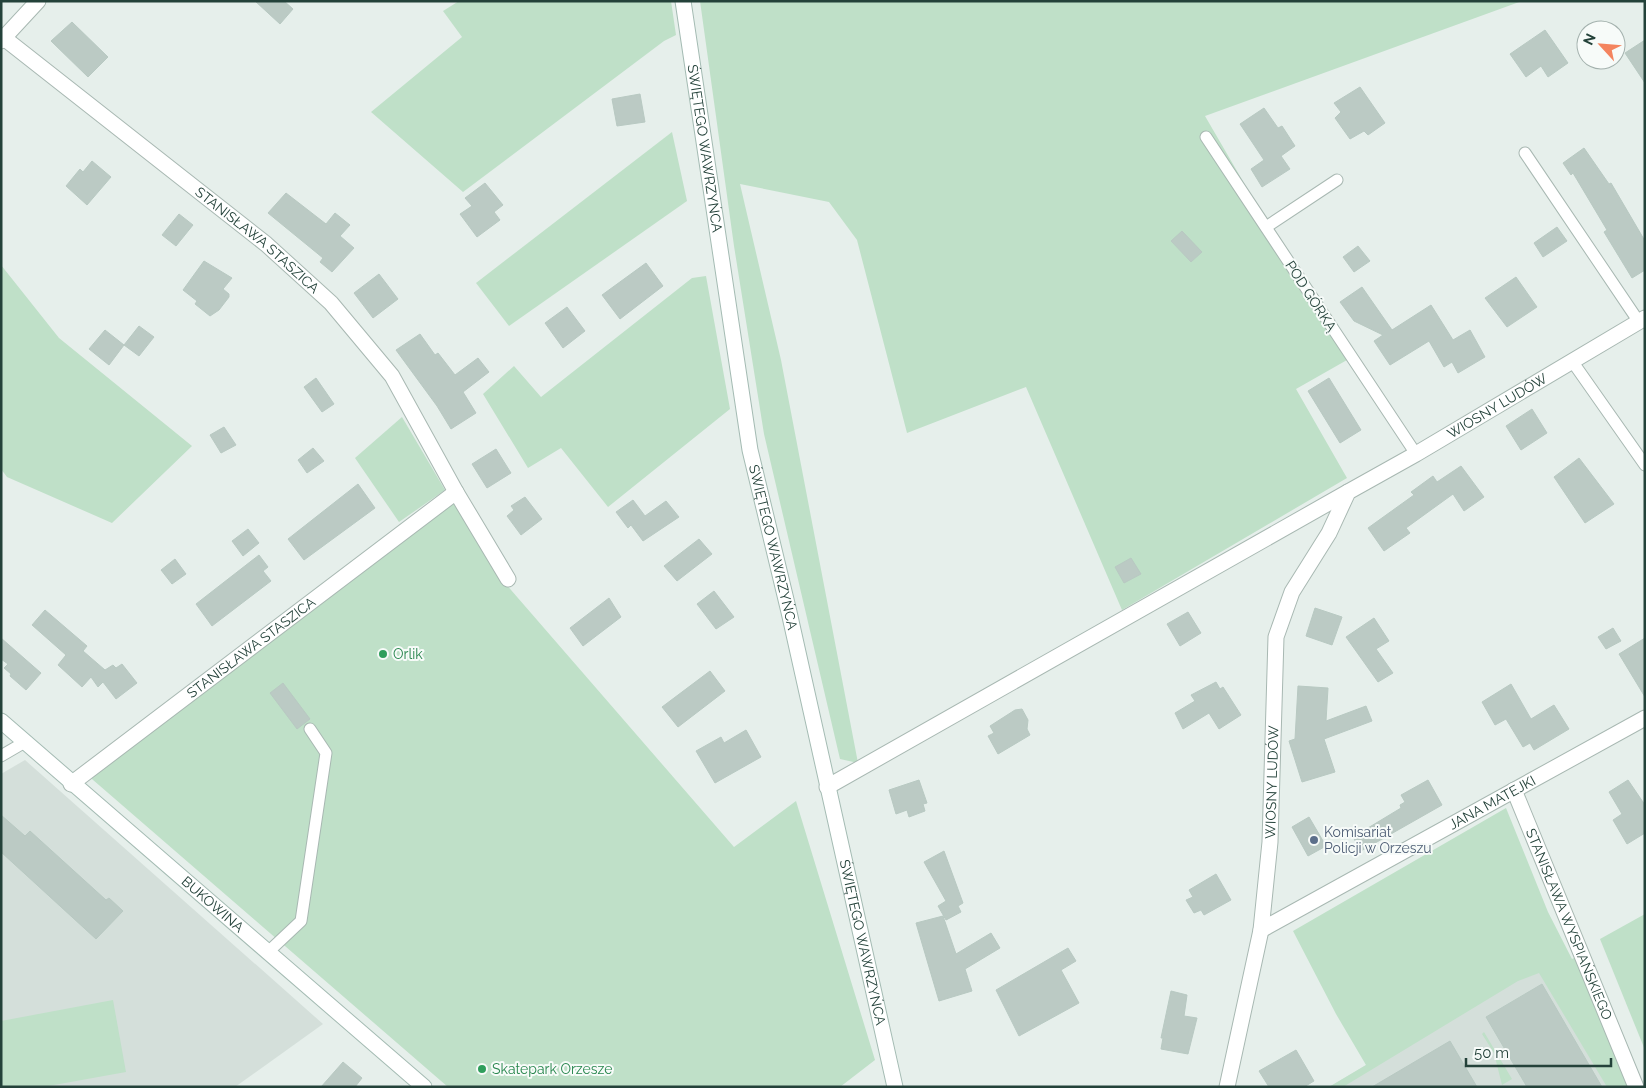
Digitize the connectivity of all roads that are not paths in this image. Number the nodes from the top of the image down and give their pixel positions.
1 (38, 1) edge
2 (684, 1) edge
3 (3, 40) edge
4 (1206, 137) dead end
5 (1525, 153) dead end
6 (1337, 180) dead end
7 (1266, 227) junction
8 (1642, 320) edge
9 (1572, 361) junction
10 (1416, 454) junction
11 (1645, 465) edge
12 (456, 492) junction
13 (1348, 492) junction
14 (508, 579) dead end
15 (1645, 718) edge
16 (1, 721) edge
17 (310, 729) dead end
18 (24, 742) junction
19 (1, 756) edge
20 (71, 784) junction
21 (827, 788) junction
22 (1514, 790) junction
23 (1261, 930) junction
24 (267, 953) junction
25 (424, 1087) edge
26 (895, 1087) edge
27 (1227, 1087) edge
28 (1636, 1087) edge

1 - 3 street
2 - 21 street, ŚWIĘTEGO WAWRZYŃCA
3 - 12 street, STANISŁAWA STASZICA
4 - 7 lane, POD GÓRKĄ
5 - 8 lane
6 - 7 lane
7 - 10 lane, POD GÓRKĄ
8 - 9 street, WIOSNY LUDÓW
9 - 10 street, WIOSNY LUDÓW
9 - 11 lane
10 - 13 street, WIOSNY LUDÓW
12 - 14 street, STANISŁAWA STASZICA
12 - 20 street, STANISŁAWA STASZICA
13 - 21 street, WIOSNY LUDÓW
13 - 23 street, WIOSNY LUDÓW
15 - 22 street, JANA MATEJKI
16 - 18 street, BUKOWINA
17 - 24 lane
18 - 19 lane
18 - 20 street, BUKOWINA
20 - 24 street, BUKOWINA
21 - 26 street, ŚWIĘTEGO WAWRZYŃCA
22 - 23 street, JANA MATEJKI
22 - 28 street, STANISŁAWA WYSPIAŃSKIEGO
23 - 27 street, WIOSNY LUDÓW
24 - 25 street, BUKOWINA

